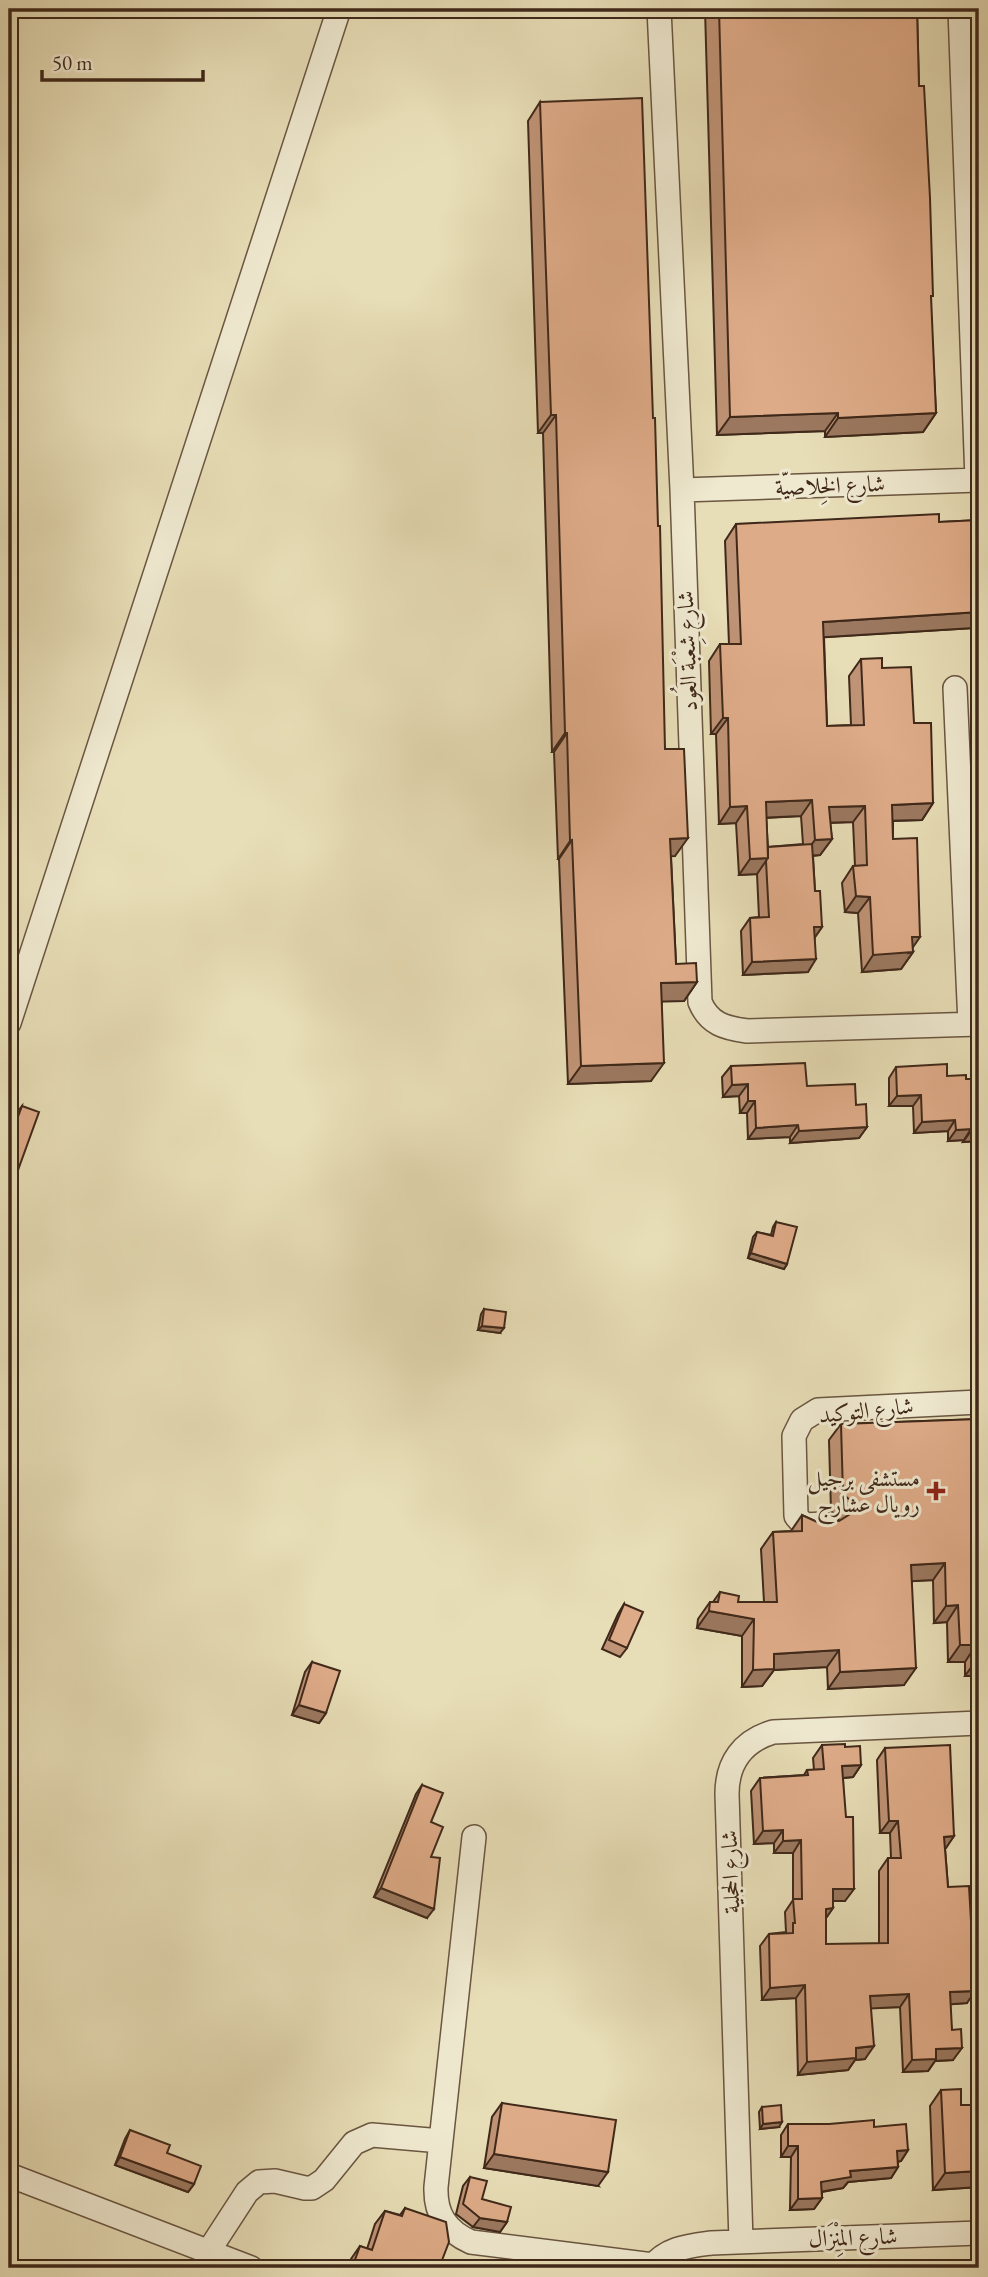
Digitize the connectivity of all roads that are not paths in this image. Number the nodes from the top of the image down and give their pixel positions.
1 (340, 9) edge
2 (659, 9) edge
3 (960, 9) edge
4 (978, 480) edge
5 (682, 491) junction
6 (955, 688) dead end
7 (9, 1023) edge
8 (975, 1024) edge
9 (979, 1402) edge
10 (825, 1524) edge
11 (979, 1723) edge
12 (474, 1837) dead end
13 (441, 2141) junction
14 (9, 2175) edge
15 (979, 2233) edge
16 (741, 2242) junction
17 (208, 2252) junction
18 (652, 2267) edge
19 (251, 2268) edge

1 - 7 street
2 - 5 street, شارع شِعْبَة العُود
3 - 4 street
4 - 5 street, شارع الخِلاصيّة
5 - 8 street, شارع شِعْبَة العُود
6 - 8 street
9 - 10 street, شارع التوكيد
11 - 16 street, شارع الحجلية
12 - 13 street
13 - 17 street
13 - 18 street
14 - 17 street
15 - 16 street, شارع المِنْزَال
16 - 18 street, شارع المِنْزَال
17 - 19 street

